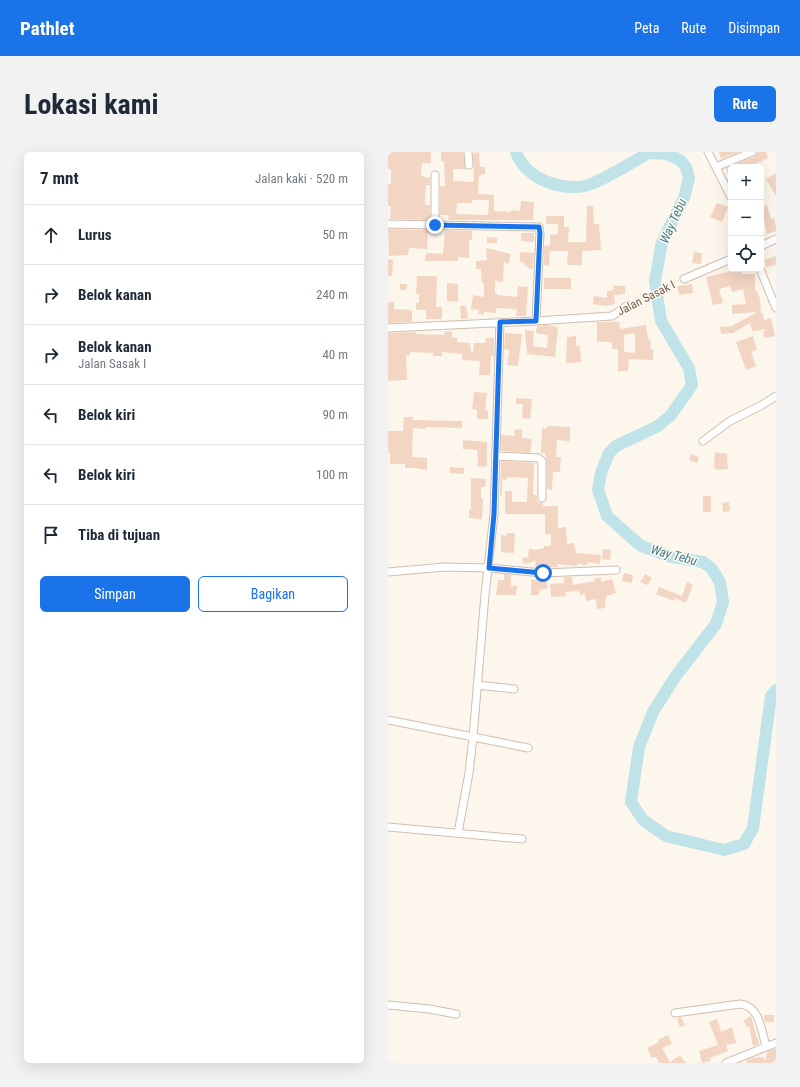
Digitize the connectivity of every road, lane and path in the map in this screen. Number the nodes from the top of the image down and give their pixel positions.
1 (468, 152) edge
2 (708, 152) edge
3 (752, 152) edge
4 (469, 165) dead end
5 (716, 167) junction
6 (435, 175) dead end
7 (728, 191) edge
8 (388, 224) edge
9 (435, 225) junction
10 (776, 239) edge
11 (764, 245) edge
12 (728, 260) edge
13 (761, 272) edge
14 (684, 279) joint
15 (628, 305) joint
16 (776, 308) edge
17 (536, 321) junction
18 (500, 322) junction
19 (388, 328) edge
20 (776, 396) edge
21 (703, 441) dead end
22 (496, 456) junction
23 (542, 498) dead end
24 (489, 568) junction
25 (616, 570) dead end
26 (388, 572) edge
27 (477, 685) junction
28 (514, 689) dead end
29 (388, 720) edge
30 (473, 737) junction
31 (528, 748) dead end
32 (388, 827) edge
33 (458, 833) junction
34 (522, 839) dead end
35 (388, 1005) edge
36 (675, 1013) dead end
37 (456, 1014) dead end
38 (776, 1043) edge
39 (766, 1046) junction
40 (726, 1063) edge

1 - 4 street
2 - 5 street
3 - 5 street
5 - 7 street
6 - 9 street
8 - 9 street
9 - 17 street
10 - 11 street
12 - 14 street, Jalan Sasak I
13 - 16 street
14 - 15 path, Jalan Sasak I
15 - 17 street, Jalan Sasak I
17 - 18 street, Jalan Sasak I
18 - 19 street, Jalan Sasak I
18 - 22 street
20 - 21 street
22 - 23 street
22 - 24 street
24 - 25 street
24 - 26 street
24 - 27 street
27 - 28 street
27 - 30 street
29 - 30 street
30 - 31 street
30 - 33 street
32 - 33 street
33 - 34 street
35 - 37 street
36 - 39 street
38 - 39 street
39 - 40 street

